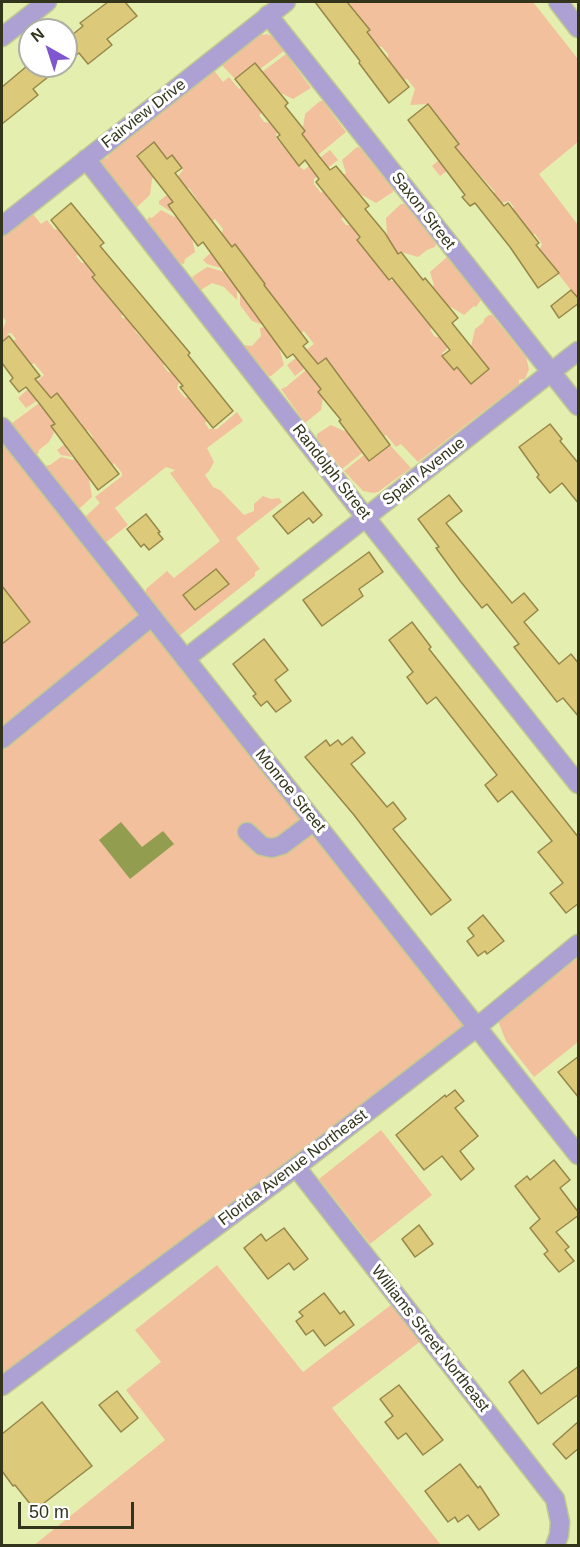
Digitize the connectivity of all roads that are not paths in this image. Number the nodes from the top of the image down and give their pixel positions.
1 (46, 2) edge
2 (286, 2) edge
3 (558, 2) edge
4 (268, 15) junction
5 (579, 28) edge
6 (2, 37) edge
7 (86, 159) junction
8 (2, 226) edge
9 (579, 351) edge
10 (552, 372) junction
11 (579, 406) edge
12 (2, 427) edge
13 (366, 518) junction
14 (151, 617) junction
15 (185, 659) junction
16 (2, 739) edge
17 (579, 784) edge
18 (314, 821) junction
19 (247, 832) dead end
20 (579, 944) edge
21 (477, 1028) junction
22 (579, 1155) edge
23 (296, 1167) junction
24 (2, 1386) edge
25 (555, 1545) edge

1 - 6 street
2 - 4 street, Fairview Drive
3 - 5 street
4 - 7 street, Fairview Drive
4 - 10 street, Saxon Street
7 - 8 street, Fairview Drive
7 - 13 street, Randolph Street
9 - 10 street, Spain Avenue
10 - 11 street, Saxon Street
10 - 13 street, Spain Avenue
12 - 14 street, Monroe Street
13 - 15 street, Spain Avenue
13 - 17 street, Randolph Street
14 - 15 street, Monroe Street
14 - 16 street
15 - 18 street, Monroe Street
18 - 19 street
18 - 21 street, Monroe Street
20 - 21 street, Florida Avenue Northeast
21 - 22 street, Monroe Street
21 - 23 street, Florida Avenue Northeast
23 - 24 street, Florida Avenue Northeast
23 - 25 street, Williams Street Northeast

